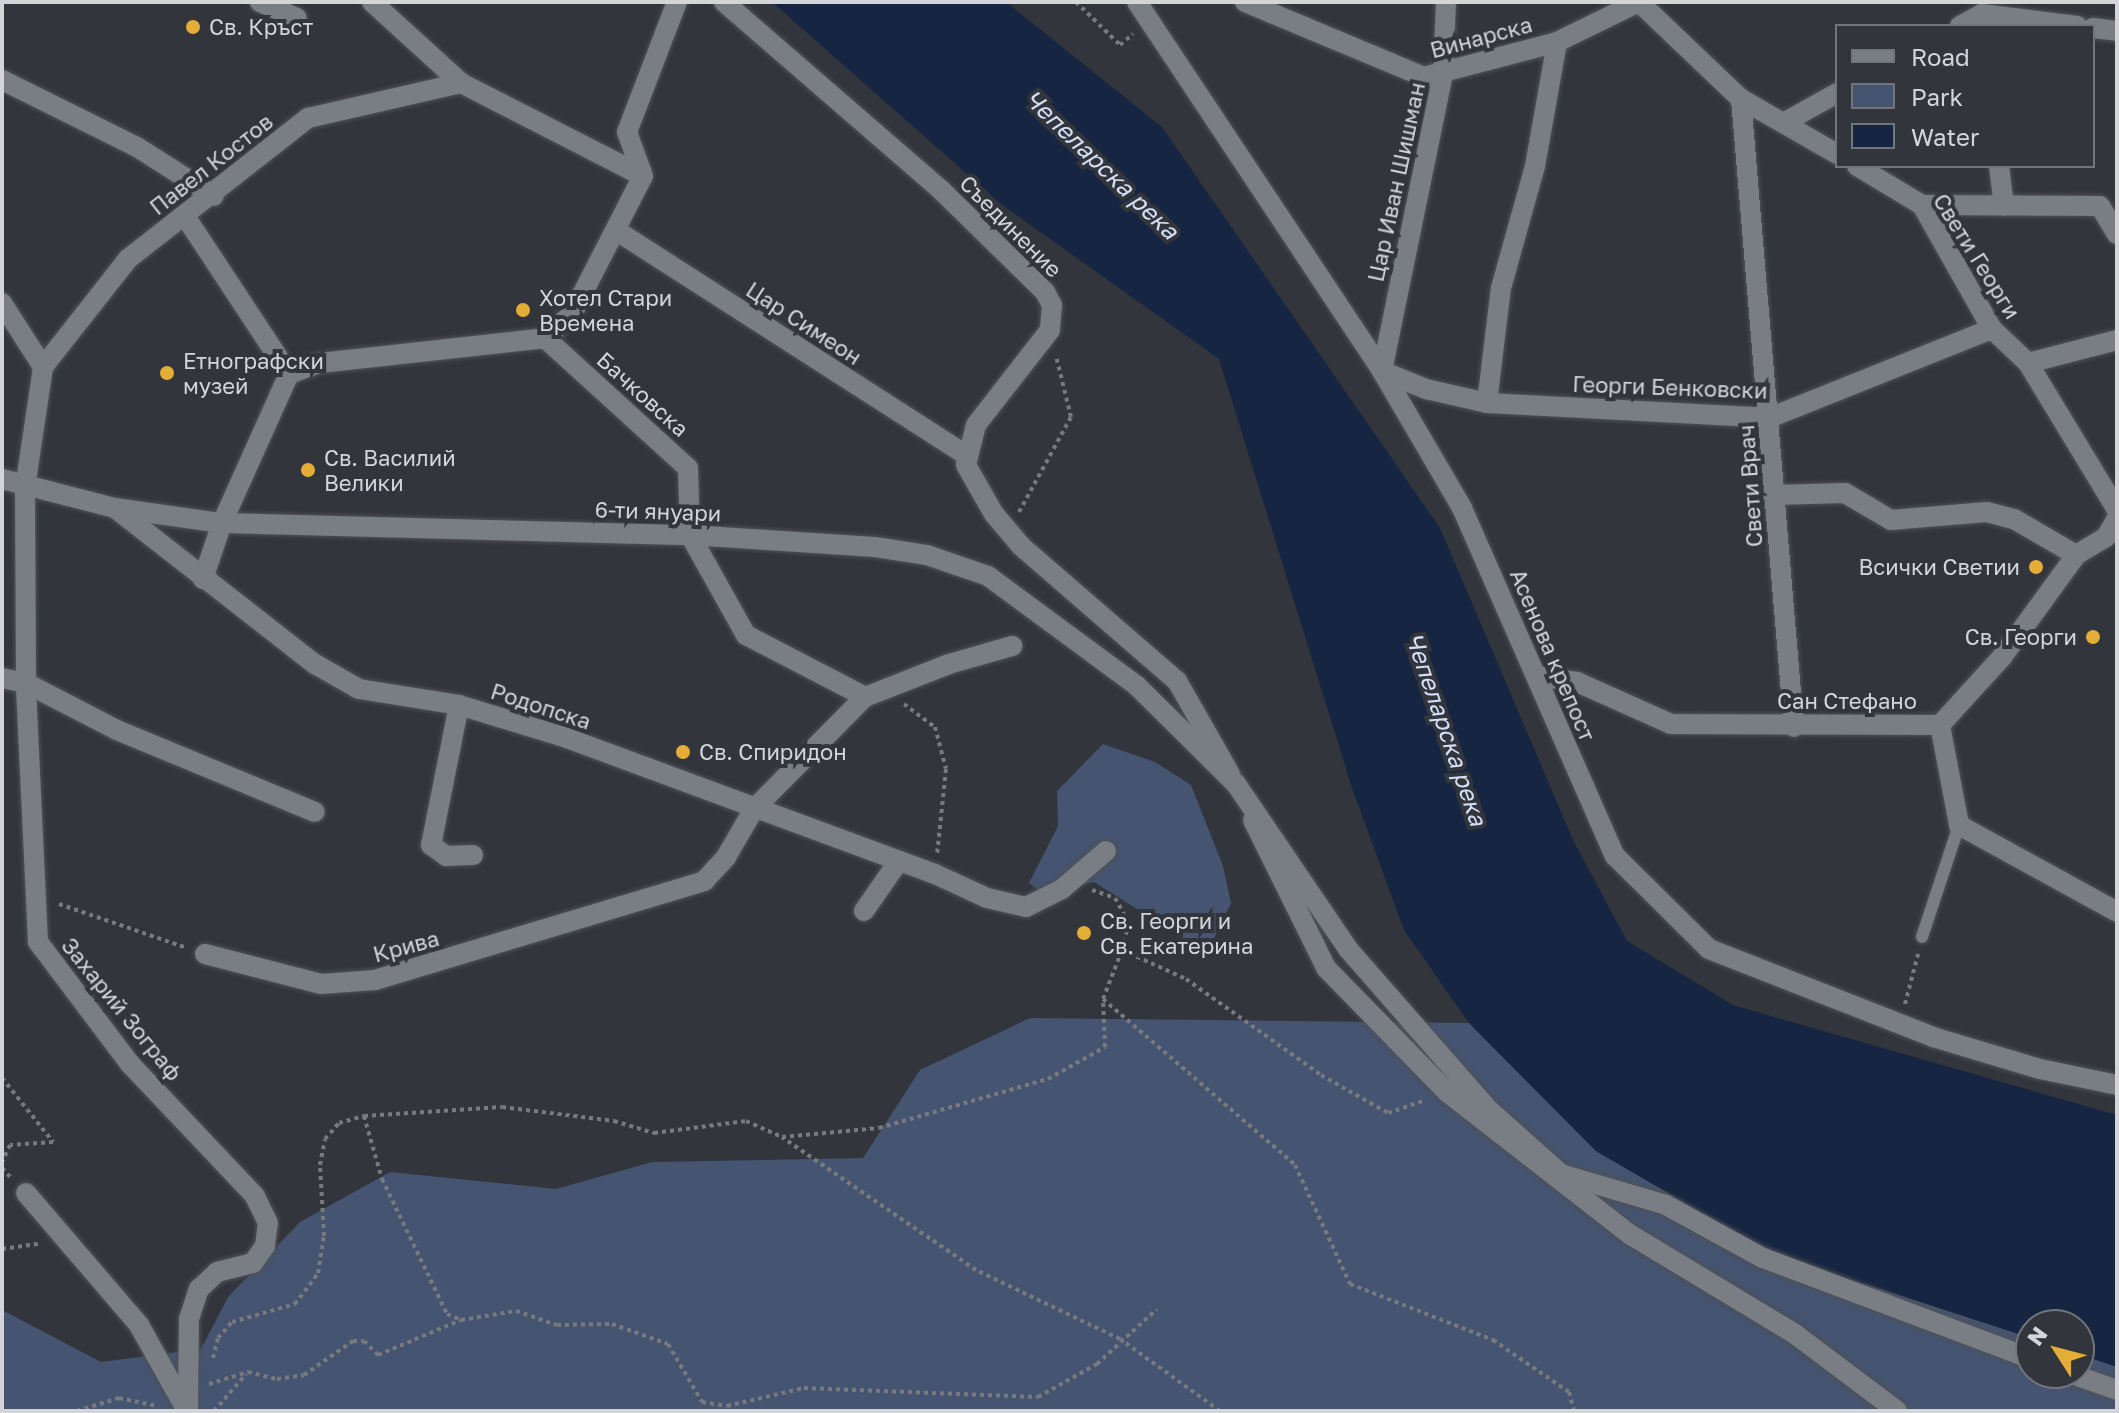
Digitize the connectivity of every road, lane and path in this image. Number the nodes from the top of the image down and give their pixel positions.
1 (260, 2) edge
2 (372, 2) edge
3 (677, 2) edge
4 (724, 2) edge
5 (1076, 2) edge
6 (1137, 2) edge
7 (1245, 2) edge
8 (1446, 2) edge
9 (1639, 2) edge
10 (1982, 14) edge
11 (297, 18) dead end
12 (1151, 21) junction
13 (1964, 24) edge
14 (2061, 24) edge
15 (2095, 28) edge
16 (2117, 31) edge
17 (1557, 42) junction
18 (1443, 74) junction
19 (2, 80) edge
20 (461, 83) junction
21 (1835, 94) edge
22 (1741, 99) junction
23 (1785, 122) junction
24 (1835, 153) edge
25 (1860, 168) edge
26 (1999, 168) edge
27 (643, 176) junction
28 (214, 196) junction
29 (1922, 205) junction
30 (2004, 206) junction
31 (185, 216) junction
32 (617, 231) junction
33 (2117, 234) edge
34 (2, 303) edge
35 (1992, 329) junction
36 (1050, 330) junction
37 (545, 338) junction
38 (2117, 340) edge
39 (2028, 363) junction
40 (43, 367) junction
41 (1382, 371) junction
42 (289, 374) junction
43 (1487, 403) junction
44 (1769, 418) junction
45 (966, 455) junction
46 (2, 479) edge
47 (25, 488) junction
48 (1773, 495) junction
49 (115, 508) junction
50 (2117, 510) edge
51 (2117, 518) edge
52 (222, 523) junction
53 (1009, 532) junction
54 (690, 535) junction
55 (2076, 555) junction
56 (203, 579) junction
57 (1012, 646) dead end
58 (1536, 676) junction
59 (2, 678) edge
60 (26, 683) junction
61 (874, 693) junction
62 (459, 705) junction
63 (1940, 725) junction
64 (1794, 727) junction
65 (1236, 784) junction
66 (754, 809) junction
67 (315, 812) dead end
68 (1959, 825) junction
69 (1106, 851) dead end
70 (473, 855) dead end
71 (898, 862) junction
72 (935, 874) junction
73 (1062, 889) junction
74 (34, 896) junction
75 (864, 911) dead end
76 (2117, 912) edge
77 (1922, 937) joint
78 (1122, 950) junction
79 (205, 954) joint
80 (1103, 999) junction
81 (1900, 1025) junction
82 (2, 1078) edge
83 (2117, 1085) edge
84 (1447, 1092) junction
85 (364, 1116) junction
86 (782, 1137) junction
87 (2, 1162) edge
88 (26, 1193) dead end
89 (67, 1240) junction
90 (2, 1249) edge
91 (1157, 1309) dead end
92 (461, 1320) junction
93 (1120, 1339) junction
94 (2015, 1353) edge
95 (211, 1364) dead end
96 (248, 1372) junction
97 (206, 1377) dead end
98 (2095, 1382) edge
99 (2117, 1390) edge
100 (164, 1408) dead end
101 (728, 1409) edge
102 (77, 1411) edge
103 (187, 1411) edge
104 (214, 1411) edge
105 (1220, 1411) edge
106 (1574, 1411) edge
107 (1897, 1411) edge

1 - 11 street
2 - 20 street
3 - 27 street
4 - 36 street, Съединение
5 - 12 path
6 - 12 street, Асенова крепост
7 - 18 street, Винарска
8 - 18 street, Цар Иван Шишман
9 - 17 street, Винарска
9 - 22 street
10 - 13 street
10 - 14 street
12 - 41 street, Асенова крепост
15 - 16 street
17 - 18 street, Винарска
17 - 43 street
18 - 41 street, Цар Иван Шишман
19 - 28 street
20 - 27 street
20 - 28 street, Павел Костов
21 - 23 street
22 - 23 street
22 - 44 street, Свети Врач
23 - 24 street
25 - 29 street, Свети Георги
26 - 30 street
27 - 32 street
28 - 31 street, Павел Костов
29 - 30 street
29 - 35 street, Свети Георги
30 - 33 street
31 - 40 street, Павел Костов
31 - 42 street
32 - 37 street
32 - 45 street, Цар Симеон
34 - 40 street
35 - 39 street, Свети Георги
35 - 44 street, Георги Бенковски
36 - 45 street
36 - 53 path
37 - 42 street
37 - 54 street, Бачковска
38 - 39 street
39 - 50 street, Свети Георги
40 - 47 street, Захарий Зограф
41 - 43 street, Георги Бенковски
41 - 58 street, Асенова крепост
42 - 52 street
43 - 44 street, Георги Бенковски
44 - 48 street, Свети Врач
45 - 53 street
46 - 47 street, 6-ти януари
47 - 49 street, 6-ти януари
47 - 60 street, Захарий Зограф
48 - 55 street
48 - 64 street, Свети Врач
49 - 52 street, 6-ти януари
49 - 56 street, Родопска
51 - 55 street, Сан Стефано
52 - 54 street, 6-ти януари
52 - 56 street
53 - 65 street
54 - 61 street, Бачковска
54 - 65 street, 6-ти януари
55 - 63 street, Сан Стефано
56 - 62 street, Родопска
57 - 61 street
58 - 64 street, Сан Стефано
58 - 81 street, Асенова крепост
59 - 60 street
60 - 67 street
60 - 74 street, Захарий Зограф
61 - 66 street
61 - 72 path
62 - 66 street, Родопска
62 - 70 street
63 - 64 street, Сан Стефано
63 - 68 street
65 - 84 street
65 - 94 street
66 - 71 street, Родопска
66 - 79 street, Крива
68 - 76 street
68 - 77 lane
69 - 73 street, Родопска
71 - 72 street, Родопска
71 - 75 street
72 - 73 street, Родопска
73 - 78 path
74 - 79 path
74 - 103 street, Захарий Зограф
77 - 81 path
78 - 80 path
78 - 84 path
80 - 86 path
80 - 106 path
81 - 83 street, Асенова крепост
82 - 87 path
84 - 107 street
85 - 86 path
85 - 92 path
85 - 95 path
86 - 93 path
88 - 89 street
89 - 90 path
89 - 103 street
91 - 93 path
92 - 96 path
92 - 101 path
93 - 101 path
93 - 105 path
96 - 97 path
96 - 104 path
98 - 99 street
100 - 102 path

